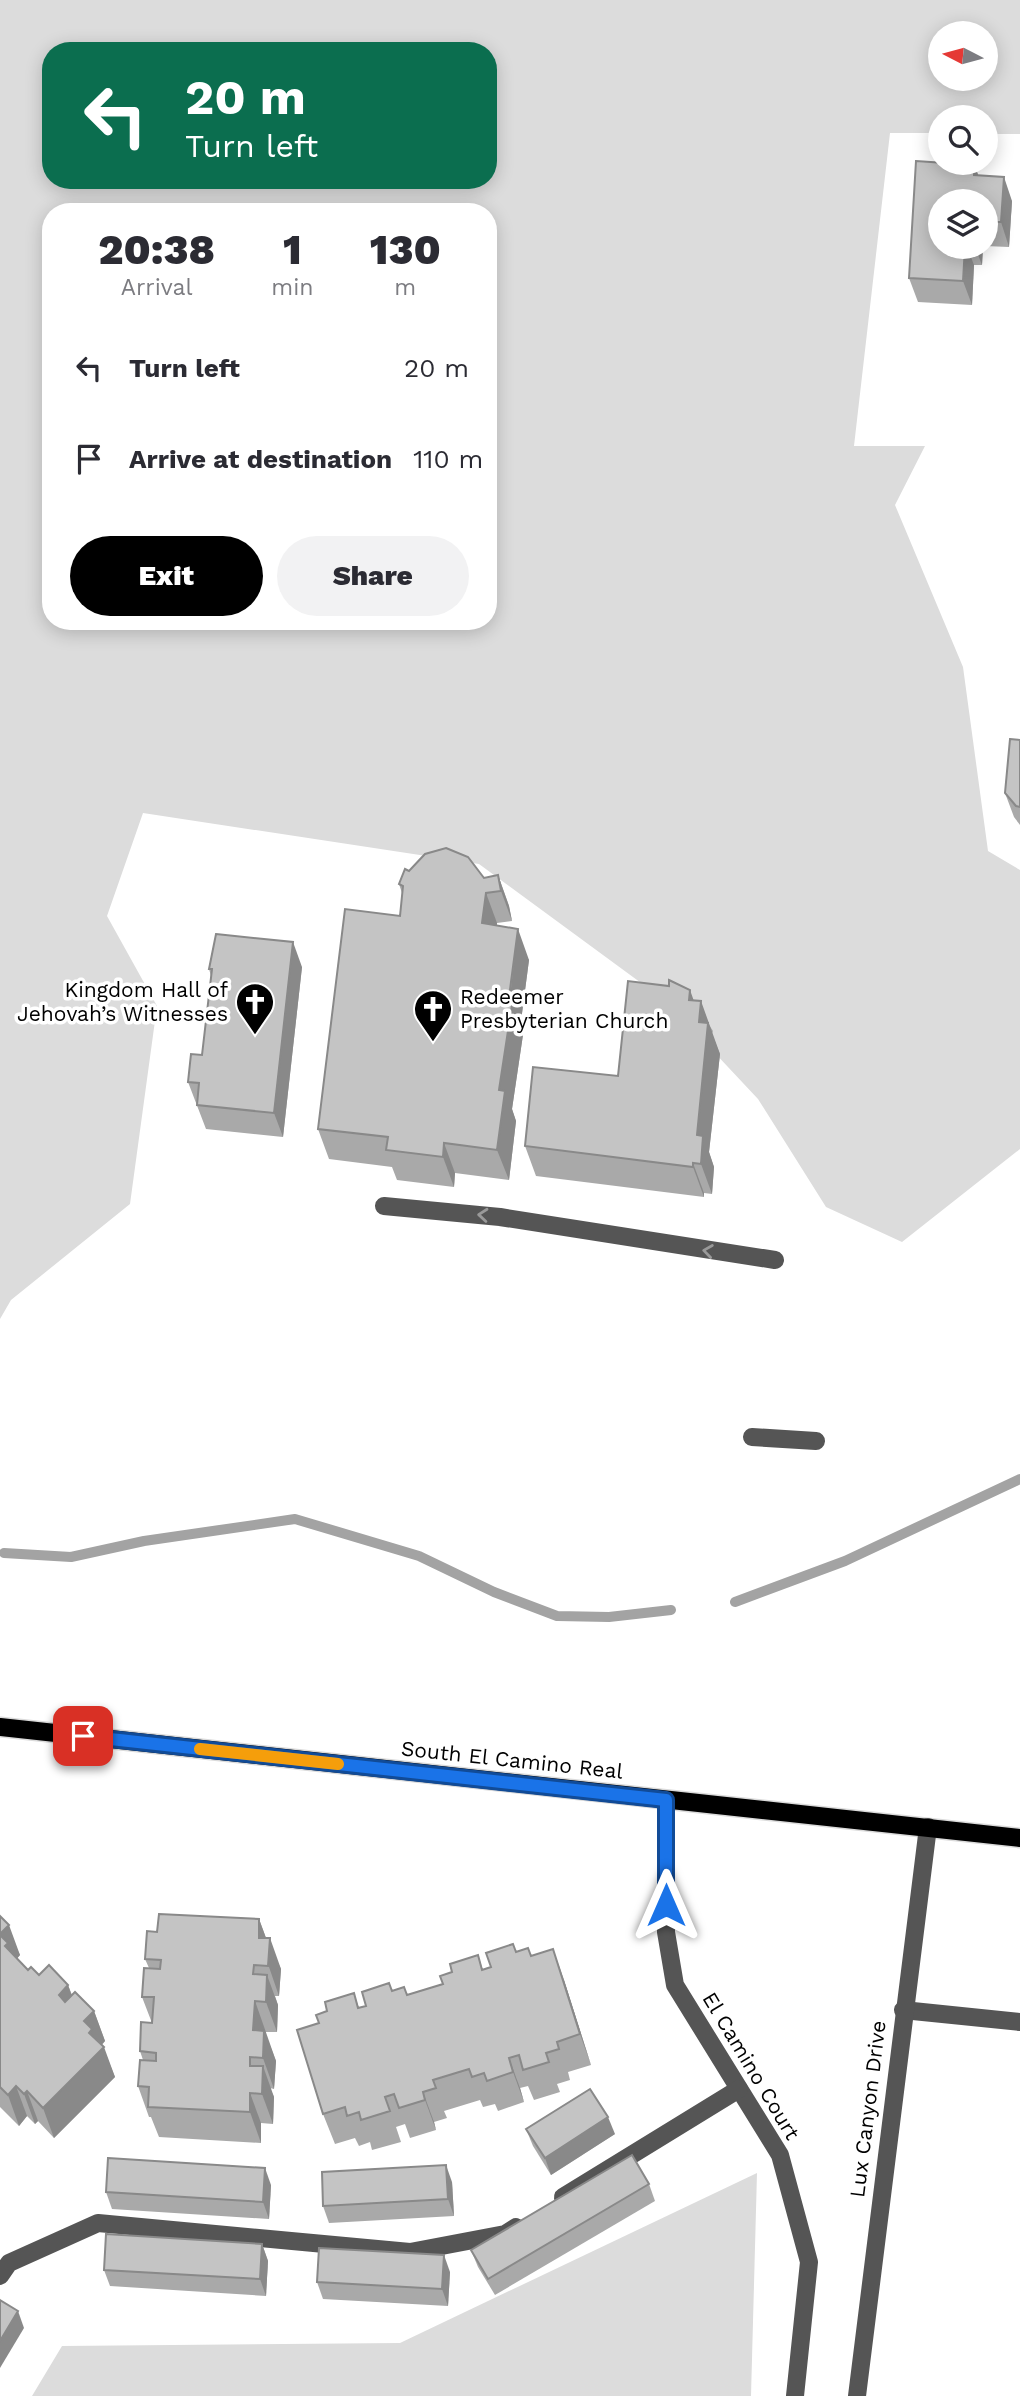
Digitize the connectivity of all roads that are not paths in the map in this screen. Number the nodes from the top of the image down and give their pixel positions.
1 (384, 1206) dead end
2 (775, 1261) dead end
3 (752, 1437) dead end
4 (816, 1441) dead end
5 (0, 1727) edge
6 (666, 1800) junction
7 (929, 1827) junction
8 (1020, 1838) edge
9 (903, 2010) junction
10 (1020, 2022) edge
11 (739, 2089) junction
12 (550, 2206) edge
13 (528, 2220) edge
14 (0, 2276) edge
15 (795, 2396) edge
16 (857, 2396) edge

2 -> 1 street
3 - 4 street
5 - 6 main road, South El Camino Real
6 - 7 main road, South El Camino Real
6 - 11 street, El Camino Court
7 - 8 main road, South El Camino Real
7 - 9 street, Lux Canyon Drive
9 - 10 street
9 - 16 street, Lux Canyon Drive
11 - 12 street
11 - 15 street, El Camino Court
13 - 14 street

